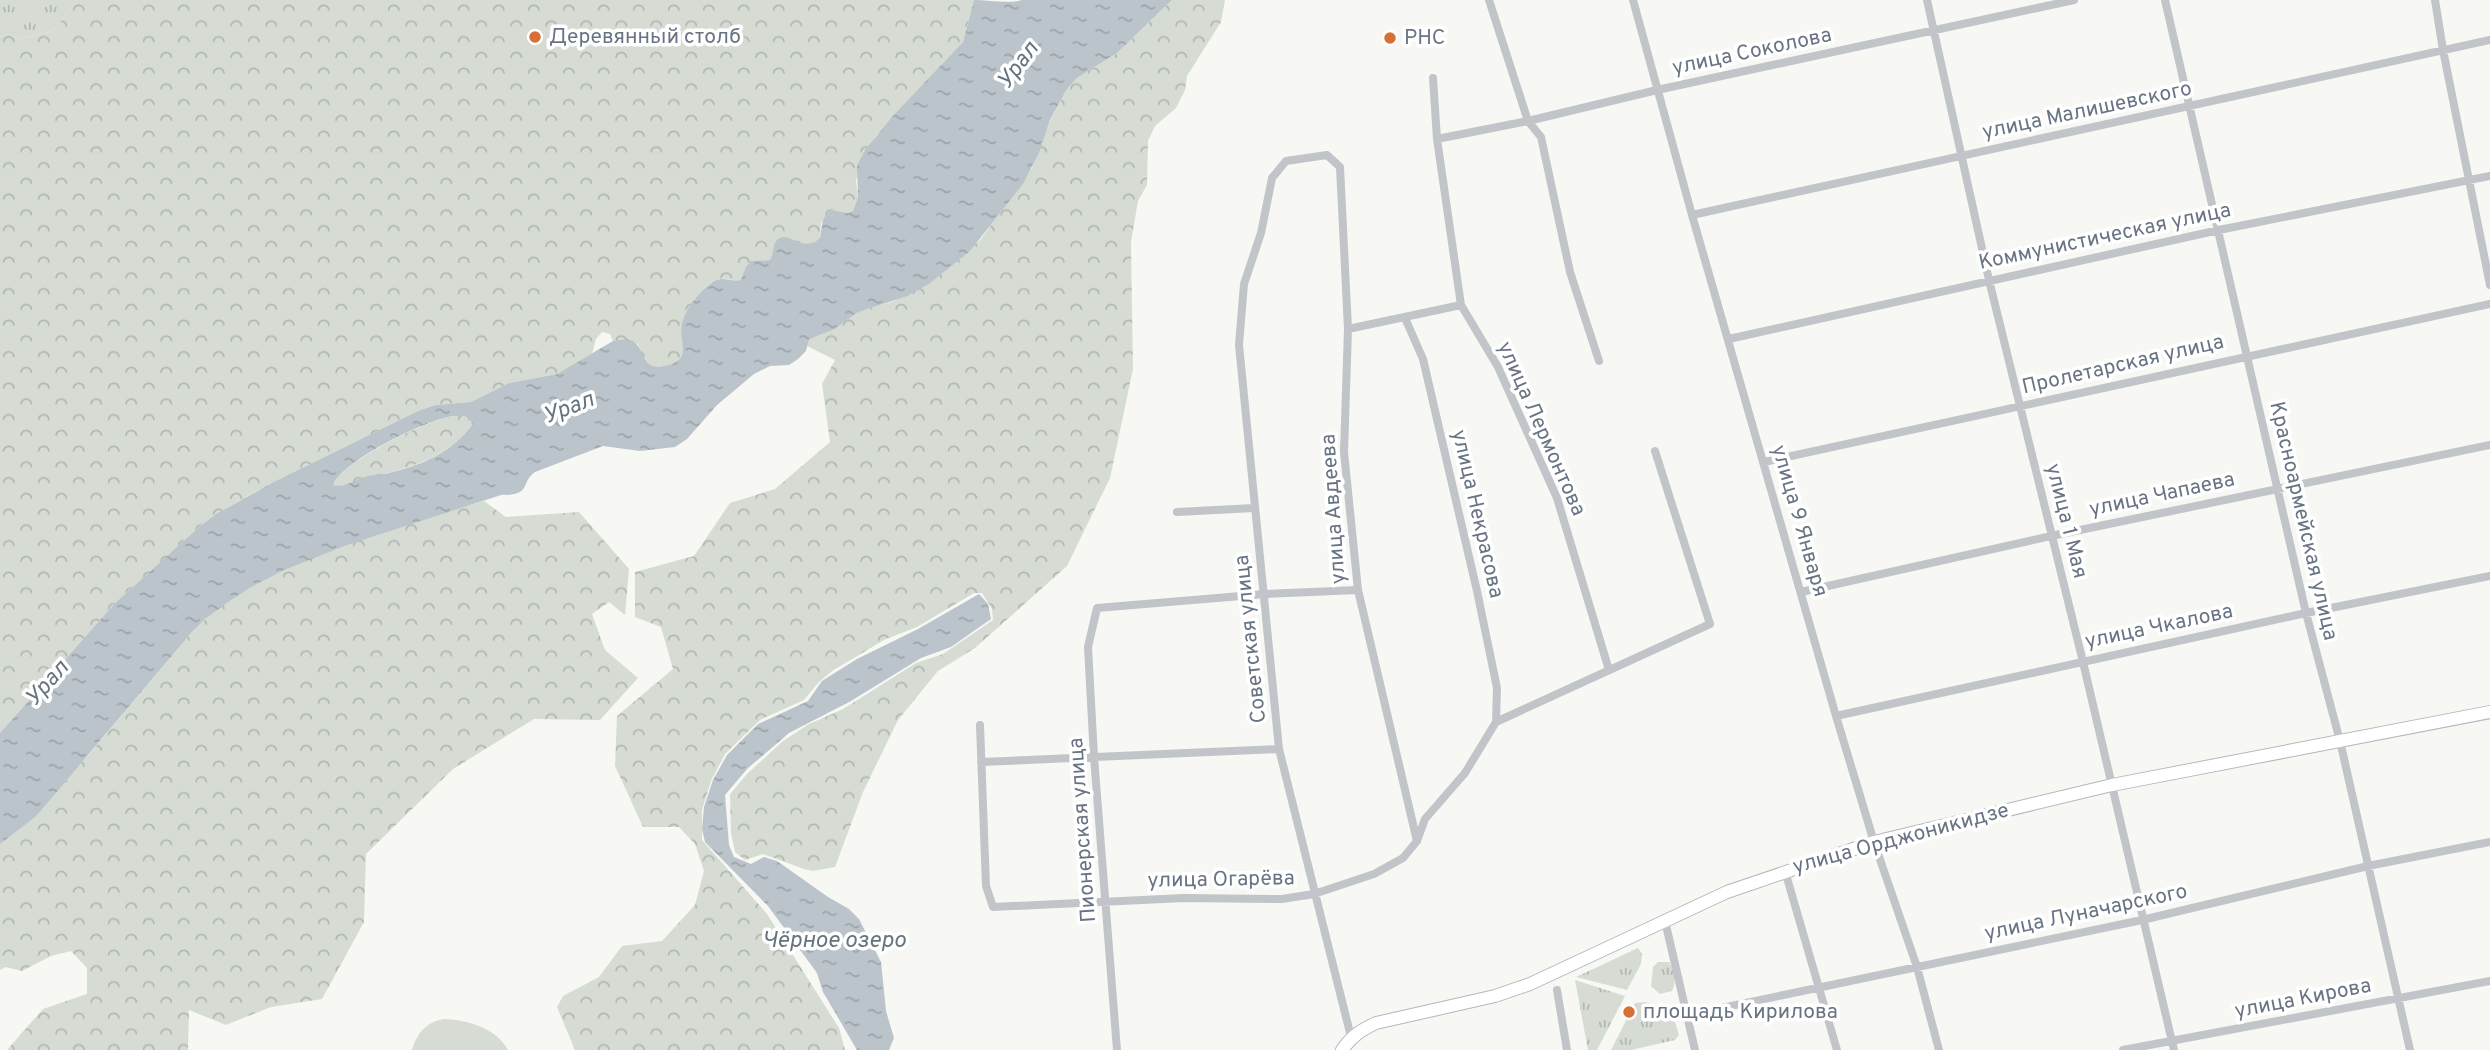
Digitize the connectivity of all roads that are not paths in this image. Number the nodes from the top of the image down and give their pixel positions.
1 (1633, 0) edge
2 (1927, 0) edge
3 (2074, 0) edge
4 (2165, 0) edge
5 (2435, 0) edge
6 (1491, 1) edge
7 (1934, 31) junction
8 (2490, 40) edge
9 (2443, 50) junction
10 (1433, 78) dead end
11 (1657, 90) junction
12 (2190, 107) junction
13 (1528, 121) junction
14 (1437, 139) junction
15 (1962, 155) junction
16 (1340, 167) joint
17 (2490, 176) edge
18 (2469, 181) junction
19 (1692, 215) junction
20 (2219, 230) junction
21 (1989, 280) junction
22 (2490, 285) edge
23 (2490, 304) edge
24 (1461, 305) junction
25 (1405, 318) junction
26 (1348, 329) junction
27 (1729, 339) junction
28 (2246, 356) junction
29 (1599, 361) dead end
30 (2021, 406) junction
31 (2490, 445) edge
32 (1655, 451) dead end
33 (1763, 462) junction
34 (2278, 488) junction
35 (1254, 508) junction
36 (1177, 512) dead end
37 (2051, 536) junction
38 (2490, 576) edge
39 (1358, 590) junction
40 (1801, 592) junction
41 (1265, 594) junction
42 (2306, 613) junction
43 (2083, 662) junction
44 (1609, 670) junction
45 (2490, 712) edge
46 (1836, 716) junction
47 (1496, 722) junction
48 (980, 725) dead end
49 (2340, 741) junction
50 (1279, 749) junction
51 (1094, 757) junction
52 (981, 762) junction
53 (2112, 785) junction
54 (1417, 841) junction
55 (1874, 842) junction
56 (2490, 842) edge
57 (2368, 866) junction
58 (1785, 871) junction
59 (1314, 894) junction
60 (1106, 900) junction
61 (1665, 920) junction
62 (2142, 920) junction
63 (1917, 967) junction
64 (2490, 981) edge
65 (1818, 989) junction
66 (1557, 990) dead end
67 (2398, 998) junction
68 (1688, 1015) junction
69 (1351, 1037) junction
70 (2173, 1046) edge
71 (1116, 1050) edge
72 (1342, 1050) edge
73 (1567, 1050) edge
74 (1695, 1050) edge
75 (1837, 1050) edge
76 (1939, 1050) edge
77 (2123, 1050) edge
78 (2410, 1050) edge

1 - 11 street, улица 9 Января
2 - 7 street, улица 1 Мая
3 - 7 street, улица Соколова
4 - 12 street, Красноармейская улица
5 - 9 street
6 - 13 street
7 - 11 street, улица Соколова
7 - 15 street, улица 1 Мая
8 - 9 street, улица Малишевского
9 - 12 street, улица Малишевского
9 - 18 street
10 - 14 street, улица Лермонтова
11 - 13 street, улица Соколова
11 - 19 street, улица 9 Января
12 - 15 street, улица Малишевского
12 - 20 street, Красноармейская улица
13 - 14 street, улица Соколова
13 - 29 street
14 - 24 street, улица Лермонтова
15 - 19 street, улица Малишевского
15 - 21 street, улица 1 Мая
16 - 26 street, улица Авдеева
16 - 35 street, Советская улица
17 - 18 street, Коммунистическая улица
18 - 20 street, Коммунистическая улица
18 - 22 street
19 - 27 street, улица 9 Января
20 - 21 street, Коммунистическая улица
20 - 28 street, Красноармейская улица
21 - 27 street, Коммунистическая улица
21 - 30 street, улица 1 Мая
23 - 28 street, Пролетарская улица
24 - 25 street
24 - 44 street, улица Лермонтова
25 - 26 street
25 - 47 street, улица Некрасова
26 - 39 street, улица Авдеева
27 - 33 street, улица 9 Января
28 - 30 street, Пролетарская улица
28 - 34 street, Красноармейская улица
30 - 33 street, Пролетарская улица
30 - 37 street, улица 1 Мая
31 - 34 street, улица Чапаева
32 - 44 street
33 - 40 street, улица 9 Января
34 - 37 street, улица Чапаева
34 - 42 street, Красноармейская улица
35 - 36 street
35 - 41 street, Советская улица
37 - 40 street, улица Чапаева
37 - 43 street, улица 1 Мая
38 - 42 street, улица Чкалова
39 - 41 street
39 - 54 street, улица Авдеева
40 - 46 street, улица 9 Января
41 - 50 street, Советская улица
41 - 51 street, Пионерская улица
42 - 43 street, улица Чкалова
42 - 49 street, Красноармейская улица
43 - 46 street, улица Чкалова
43 - 53 street, улица 1 Мая
44 - 47 street
45 - 49 main road, улица Орджоникидзе
46 - 55 street, улица 9 Января
47 - 54 street, улица Огарёва
48 - 52 street
49 - 53 main road, улица Орджоникидзе
49 - 57 street, Красноармейская улица
50 - 51 street
50 - 59 street, Советская улица
51 - 52 street
51 - 60 street, Пионерская улица
52 - 60 street, улица Огарёва
53 - 55 main road, улица Орджоникидзе
53 - 62 street, улица 1 Мая
54 - 59 street, улица Огарёва
55 - 58 main road, улица Орджоникидзе
55 - 63 street, улица 9 Января
56 - 57 street, улица Луначарского
57 - 62 street, улица Луначарского
57 - 67 street, Красноармейская улица
58 - 61 main road, улица Орджоникидзе
58 - 65 street
59 - 60 street, улица Огарёва
59 - 69 street, Советская улица
60 - 71 street, Пионерская улица
61 - 68 street
61 - 69 main road, улица Орджоникидзе
62 - 63 street, улица Луначарского
62 - 70 street, улица 1 Мая
63 - 65 street, улица Луначарского
63 - 76 street, улица 9 Января
64 - 67 street, улица Кирова
65 - 68 street, улица Луначарского
65 - 75 street
66 - 73 street
67 - 70 street, улица Кирова
67 - 78 street, Красноармейская улица
68 - 74 street
69 - 72 main road, улица Орджоникидзе
70 - 77 street, улица Кирова

